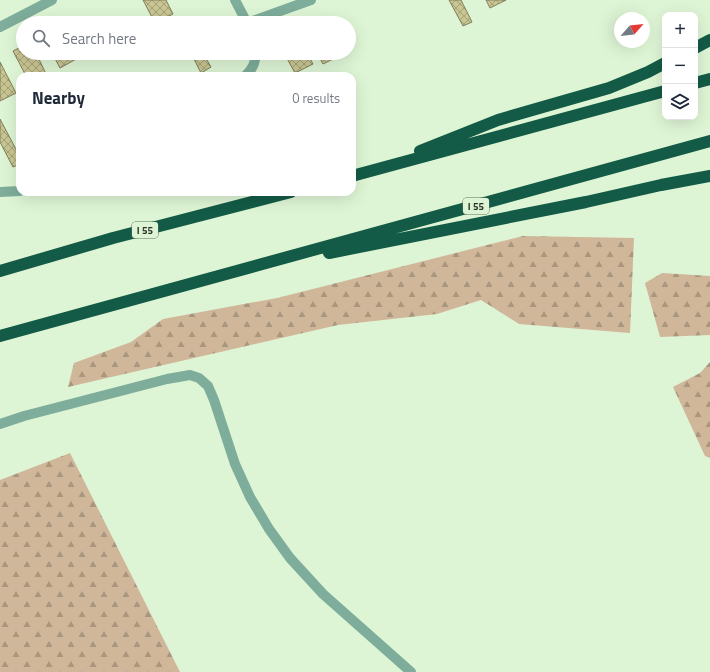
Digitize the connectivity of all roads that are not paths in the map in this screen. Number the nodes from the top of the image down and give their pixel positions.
1 (52, 0) edge
2 (235, 0) edge
3 (311, 0) edge
4 (21, 16) edge
5 (243, 16) edge
6 (266, 16) edge
7 (16, 19) edge
8 (0, 27) edge
9 (710, 40) edge
10 (698, 46) edge
11 (254, 60) edge
12 (662, 65) edge
13 (249, 72) edge
14 (710, 79) edge
15 (698, 82) edge
16 (662, 92) edge
17 (710, 141) edge
18 (368, 172) junction
19 (356, 175) edge
20 (710, 176) edge
21 (16, 191) edge
22 (0, 192) edge
23 (276, 196) edge
24 (242, 270) junction
25 (0, 271) edge
26 (0, 336) edge
27 (0, 424) edge
28 (412, 672) edge

1 - 4 street
2 - 5 street
3 - 6 street
7 - 8 street
9 - 10 highway
11 - 13 street
12 - 18 highway
14 - 15 highway
16 - 18 highway
17 - 24 highway, I 55
18 - 19 highway
20 - 24 highway
21 - 22 street
23 - 25 highway, I 55
24 - 26 highway, I 55
27 - 28 street

